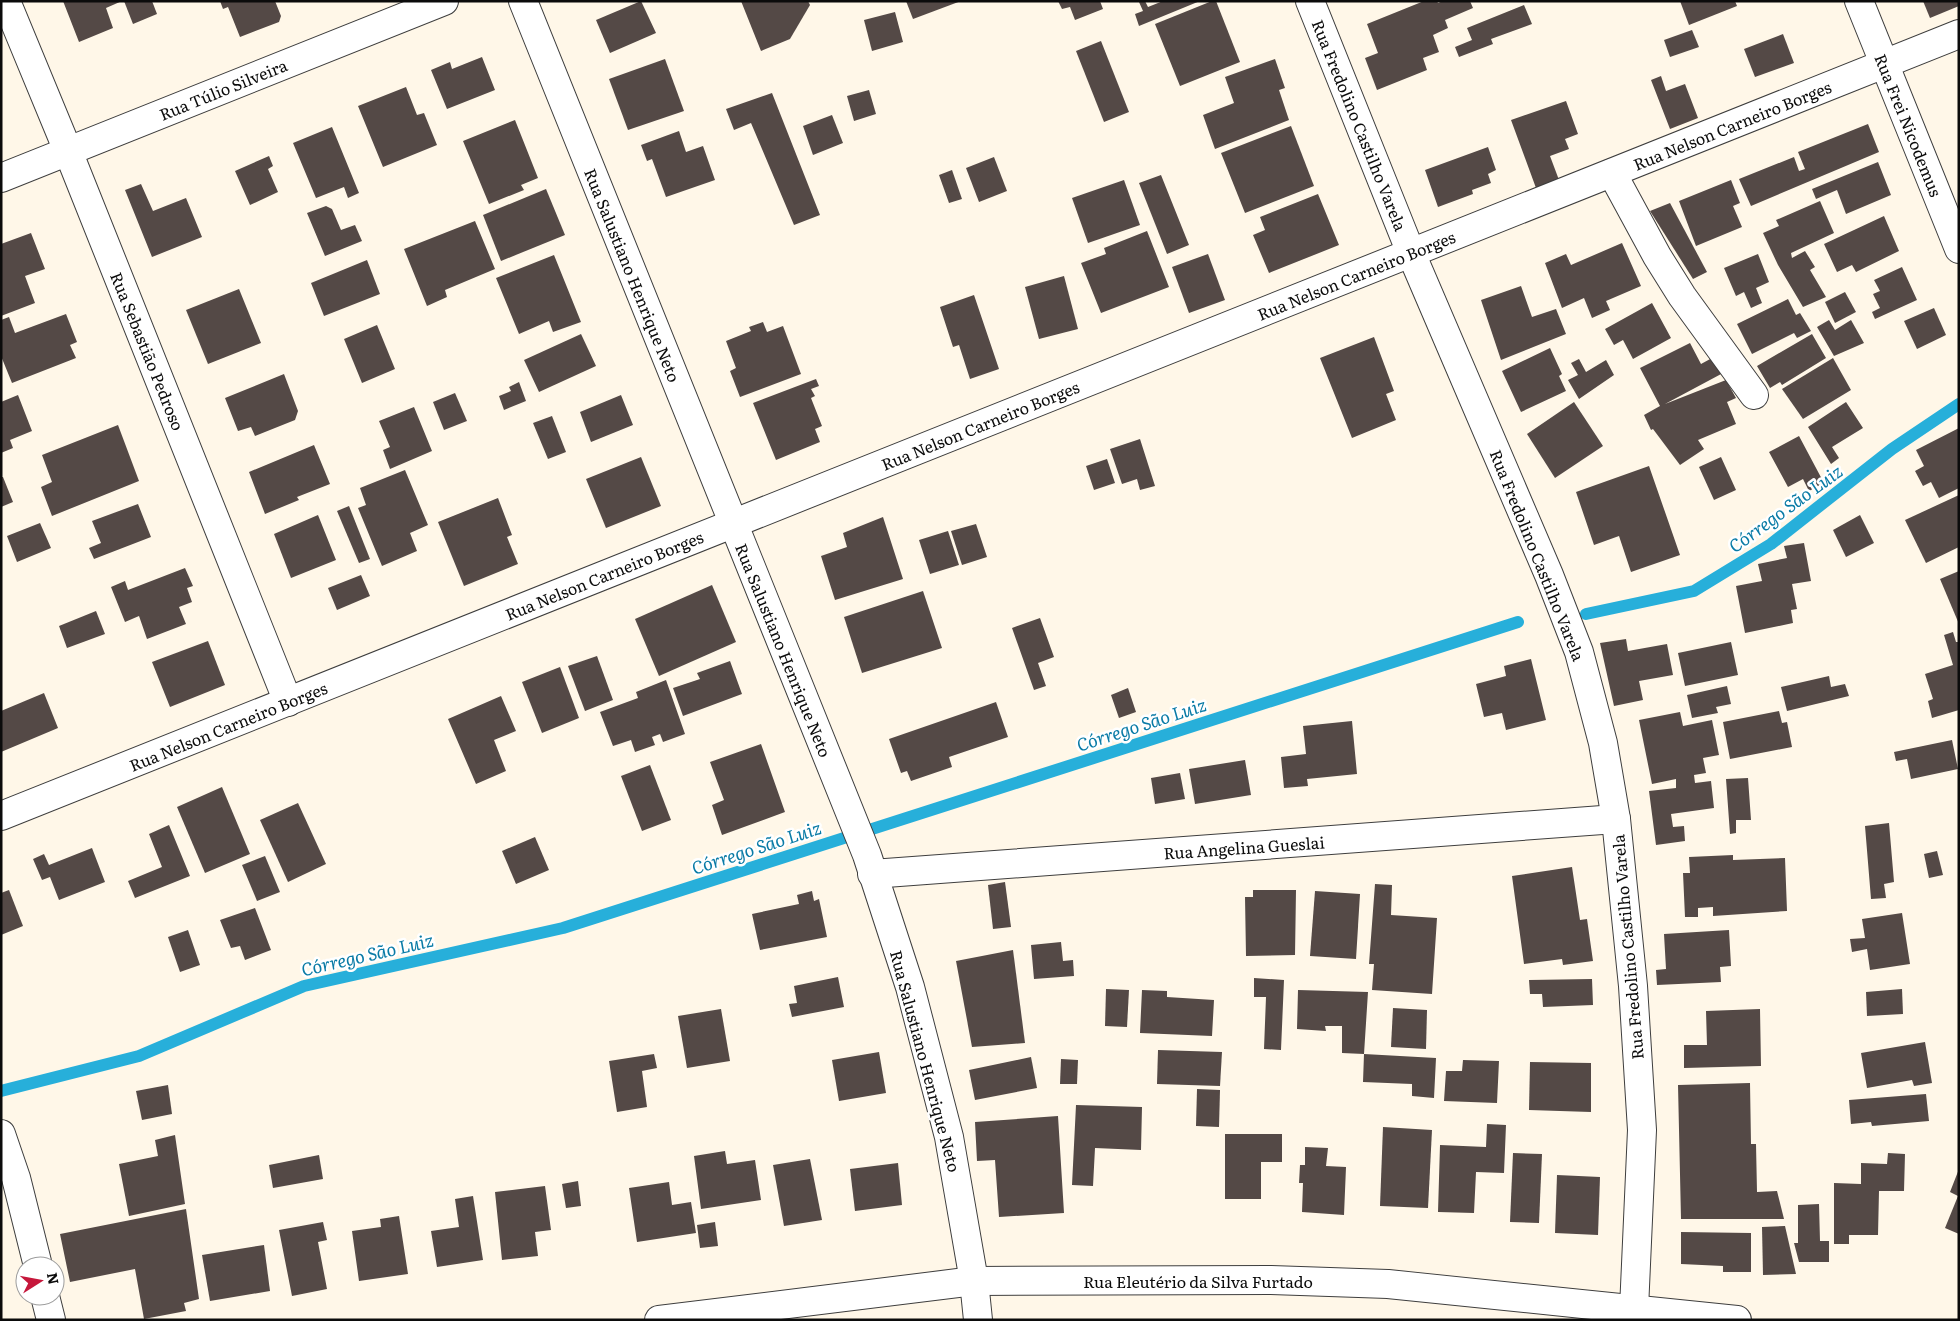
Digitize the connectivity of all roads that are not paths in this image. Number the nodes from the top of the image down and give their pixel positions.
1 (6, 1) edge
2 (444, 1) edge
3 (523, 1) edge
4 (1310, 1) edge
5 (1859, 1) edge
6 (1959, 34) edge
7 (1884, 64) junction
8 (68, 151) junction
9 (1612, 173) junction
10 (1, 178) edge
11 (1959, 249) edge
12 (1411, 253) junction
13 (1754, 395) dead end
14 (733, 524) junction
15 (288, 702) junction
16 (1, 816) edge
17 (1616, 820) junction
18 (870, 865) junction
19 (1, 1134) edge
20 (36, 1256) edge
21 (974, 1281) junction
22 (48, 1306) edge
23 (1633, 1314) edge
24 (51, 1320) edge
25 (659, 1320) edge
26 (978, 1320) edge
27 (1737, 1320) edge

1 - 8 street, Rua Sebastião Pedroso
2 - 8 street, Rua Túlio Silveira
3 - 14 street, Rua Salustiano Henrique Neto
4 - 12 street, Rua Fredolino Castilho Varela
5 - 7 street, Rua Frei Nicodemus
6 - 7 street, Rua Nelson Carneiro Borges
7 - 9 street, Rua Nelson Carneiro Borges
7 - 11 street, Rua Frei Nicodemus
8 - 10 street, Rua Túlio Silveira
8 - 15 street, Rua Sebastião Pedroso
9 - 12 street, Rua Nelson Carneiro Borges
9 - 13 street
12 - 14 street, Rua Nelson Carneiro Borges
12 - 17 street, Rua Fredolino Castilho Varela
14 - 15 street, Rua Nelson Carneiro Borges
14 - 18 street, Rua Salustiano Henrique Neto
15 - 16 street, Rua Nelson Carneiro Borges
17 - 18 street, Rua Angelina Gueslai
17 - 23 street, Rua Fredolino Castilho Varela
18 - 21 street, Rua Salustiano Henrique Neto
19 - 20 street
21 - 23 street, Rua Eleutério da Silva Furtado
21 - 25 street, Rua Eleutério da Silva Furtado
21 - 26 street, Rua Salustiano Henrique Neto
22 - 24 street
23 - 27 street, Rua Eleutério da Silva Furtado

